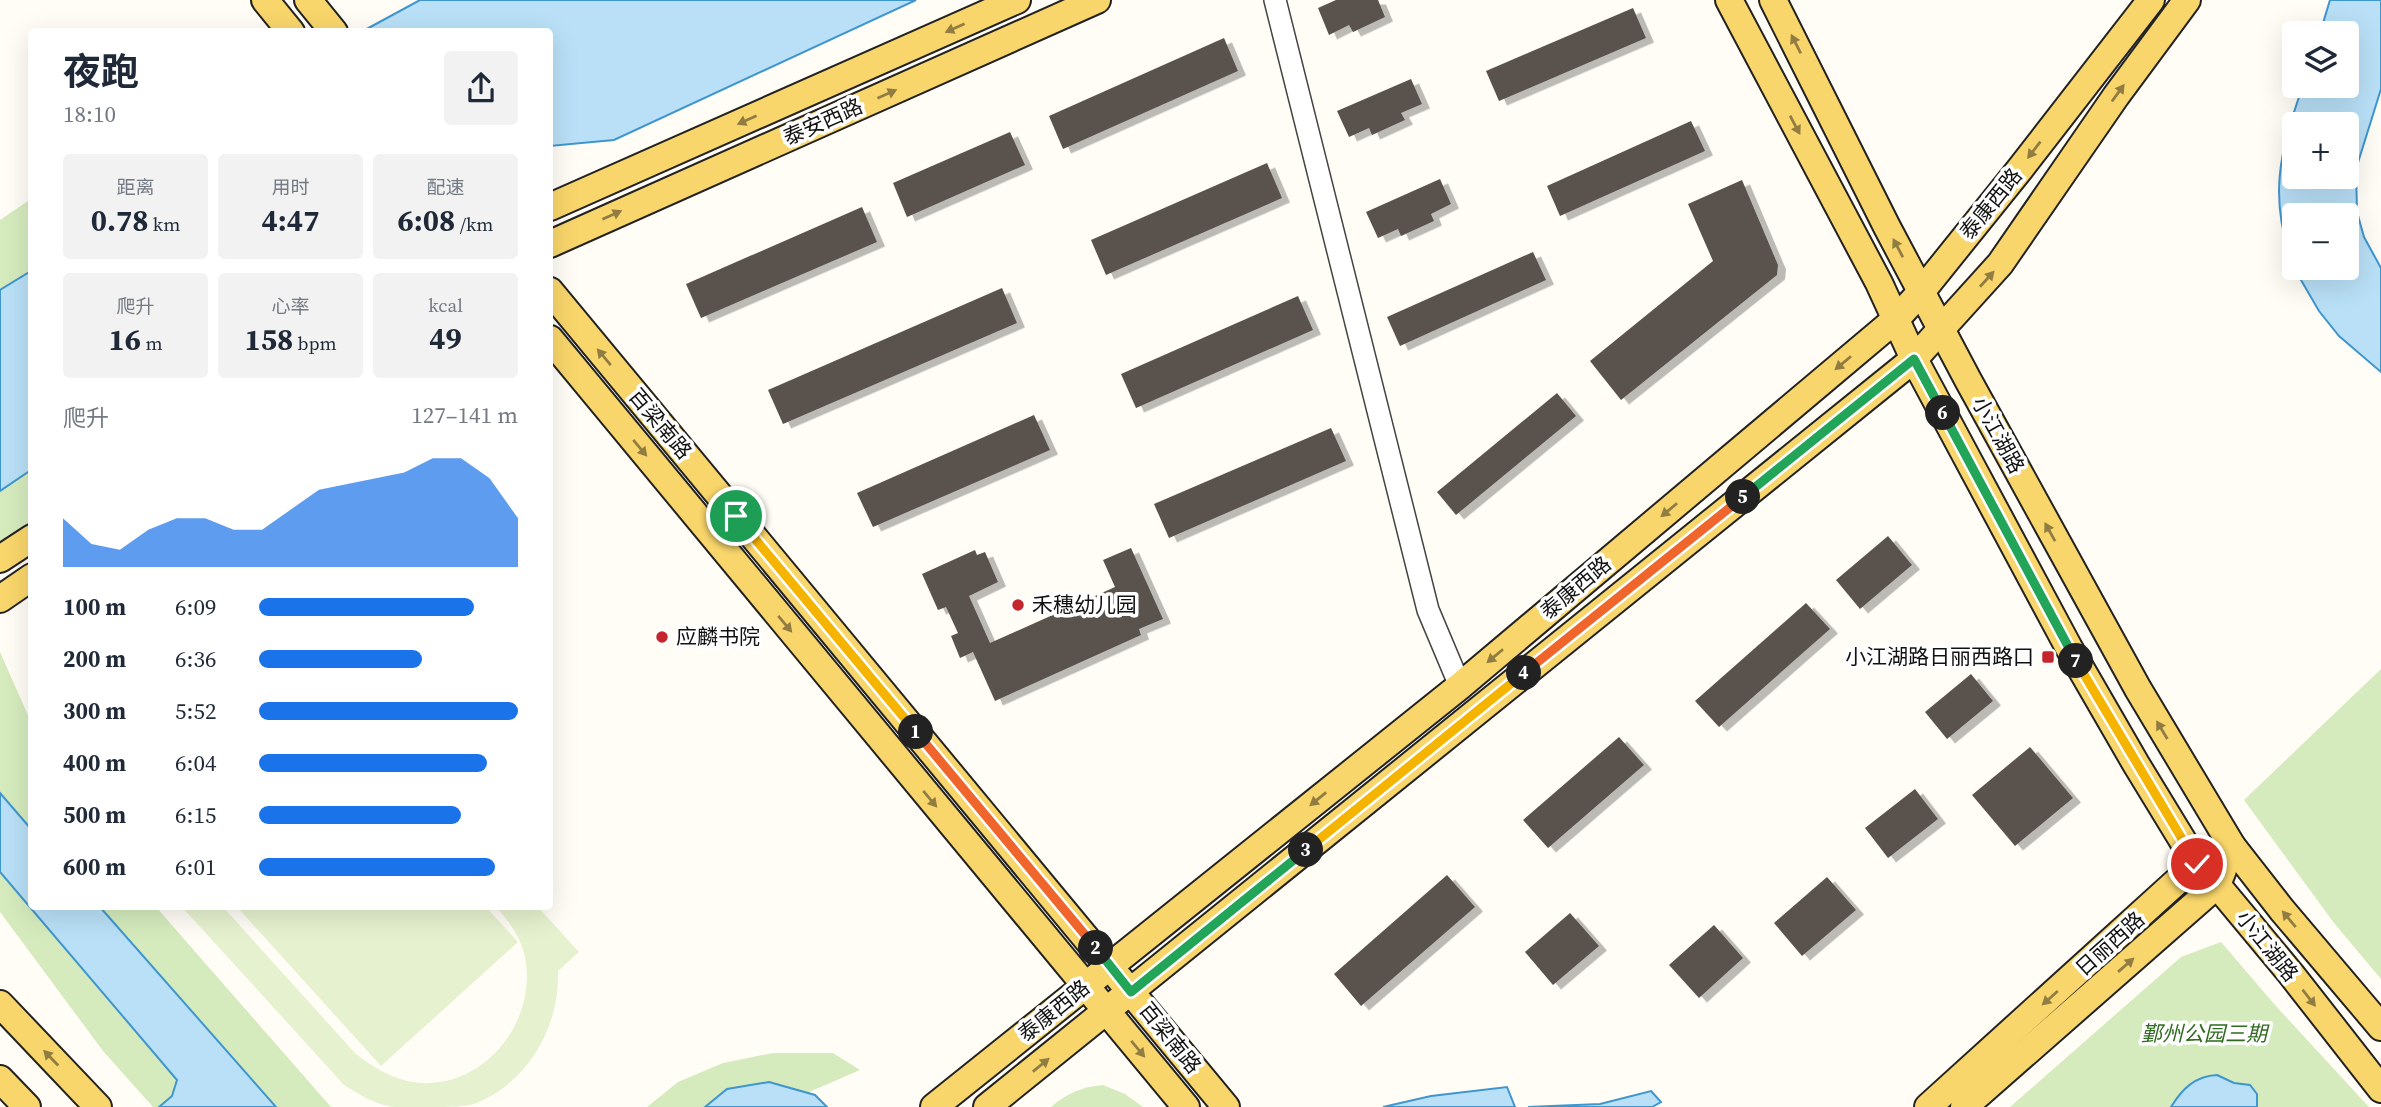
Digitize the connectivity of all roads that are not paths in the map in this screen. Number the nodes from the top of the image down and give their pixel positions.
1 (265, 0) edge
2 (309, 0) edge
3 (1017, 0) edge
4 (1097, 0) edge
5 (1275, 0) edge
6 (1729, 0) edge
7 (1773, 0) edge
8 (2151, 0) edge
9 (2188, 0) edge
10 (330, 27) edge
11 (288, 28) edge
12 (553, 206) edge
13 (553, 243) edge
14 (1921, 292) junction
15 (553, 295) edge
16 (1896, 319) junction
17 (1941, 330) junction
18 (553, 343) edge
19 (1914, 359) junction
20 (28, 541) edge
21 (0, 559) edge
22 (28, 580) edge
23 (0, 599) edge
24 (1460, 686) junction
25 (2232, 846) junction
26 (2197, 864) junction
27 (2217, 885) junction
28 (1110, 965) junction
29 (1086, 986) junction
30 (1131, 992) junction
31 (0, 1004) edge
32 (1107, 1011) junction
33 (2381, 1027) edge
34 (0, 1079) edge
35 (2381, 1089) edge
36 (27, 1107) edge
37 (98, 1107) edge
38 (934, 1107) edge
39 (988, 1107) edge
40 (1186, 1107) edge
41 (1226, 1107) edge
42 (1928, 1107) edge
43 (1964, 1107) edge

1 - 11 main road
2 - 10 main road
3 -> 12 main road, 泰安西路
13 -> 4 main road, 泰安西路
5 - 24 street
6 -> 16 main road, 小江湖路
14 -> 7 main road, 小江湖路
8 -> 14 main road, 泰康西路
17 -> 9 main road, 泰康西路
14 - 16 main road, 泰康西路
14 - 17 main road, 小江湖路
28 -> 15 main road, 百梁南路
16 - 19 main road, 小江湖路
16 -> 24 main road, 泰康西路
17 - 19 main road, 泰康西路
25 -> 17 main road, 小江湖路
18 -> 29 main road, 百梁南路
19 - 26 main road, 小江湖路
19 - 30 main road, 泰康西路
20 - 21 main road
22 - 23 main road
24 -> 28 main road, 泰康西路
25 - 26 main road, 日丽西路
25 - 27 main road, 日丽西路
33 -> 25 main road, 小江湖路
26 - 27 main road, 小江湖路
26 -> 42 main road, 日丽西路
27 -> 35 main road, 小江湖路
43 -> 27 main road, 日丽西路
28 - 29 main road, 泰康西路
28 - 30 main road, 百梁南路
29 - 32 main road, 百梁南路
29 - 38 main road, 泰康西路
30 - 32 main road, 泰康西路
30 - 41 main road, 百梁南路
37 -> 31 main road
39 -> 32 main road, 泰康西路
32 -> 40 main road, 百梁南路
34 - 36 main road

